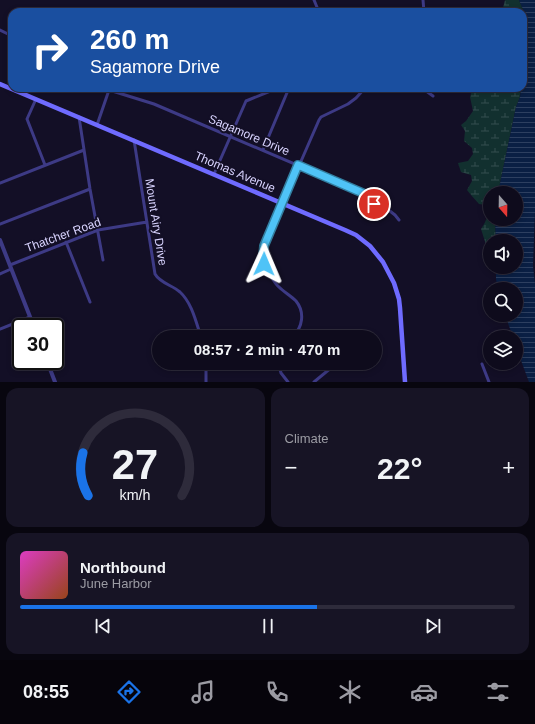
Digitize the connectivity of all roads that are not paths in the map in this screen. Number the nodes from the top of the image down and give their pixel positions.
1 (19, 92) edge
2 (107, 92) edge
3 (117, 92) edge
4 (268, 92) edge
5 (287, 92) edge
6 (361, 92) edge
7 (428, 92) edge
8 (433, 96) dead end
9 (36, 99) junction
10 (79, 117) junction
11 (97, 125) junction
12 (230, 136) junction
13 (134, 140) junction
14 (84, 150) junction
15 (263, 150) junction
16 (45, 165) junction
17 (298, 165) junction
18 (214, 174) junction
19 (0, 183) edge
20 (90, 189) junction
21 (282, 204) junction
22 (399, 220) dead end
23 (147, 222) junction
24 (0, 224) edge
25 (98, 230) junction
26 (0, 240) edge
27 (66, 242) junction
28 (103, 260) dead end
29 (11, 267) junction
30 (0, 274) edge
31 (90, 302) dead end
32 (30, 317) joint
33 (0, 329) edge
34 (198, 330) edge
35 (298, 330) edge
36 (482, 364) dead end
37 (50, 370) edge
38 (206, 370) edge
39 (280, 370) edge
40 (329, 370) edge
41 (55, 382) edge
42 (206, 382) edge
43 (288, 382) edge
44 (314, 382) edge
45 (405, 382) edge
46 (489, 382) edge

1 - 9 main road, Thomas Avenue
2 - 11 street
3 - 12 street, Sagamore Drive
4 - 12 street
5 - 15 street
6 - 17 street
7 - 8 street
9 - 10 main road, Thomas Avenue
9 - 16 street
10 - 11 main road, Thomas Avenue
10 - 14 street
11 - 13 main road, Thomas Avenue
12 - 15 street, Sagamore Drive
12 - 18 street
13 - 18 main road, Thomas Avenue
13 - 23 street, Mount Airy Drive
14 - 16 street
14 - 20 street
15 - 17 street, Sagamore Drive
16 - 19 street
17 - 21 street
17 - 22 street, Sagamore Drive
18 - 21 main road, Thomas Avenue
20 - 24 street
20 - 25 street
21 - 35 street
21 - 45 main road, Thomas Avenue
23 - 25 street, Thatcher Road
23 - 34 street, Mount Airy Drive
25 - 27 street, Thatcher Road
25 - 28 street
26 - 29 street
27 - 29 street, Thatcher Road
27 - 31 street
29 - 30 street, Thatcher Road
29 - 32 street
32 - 33 street
36 - 46 street
37 - 41 street
38 - 42 street
39 - 43 street
40 - 44 street

